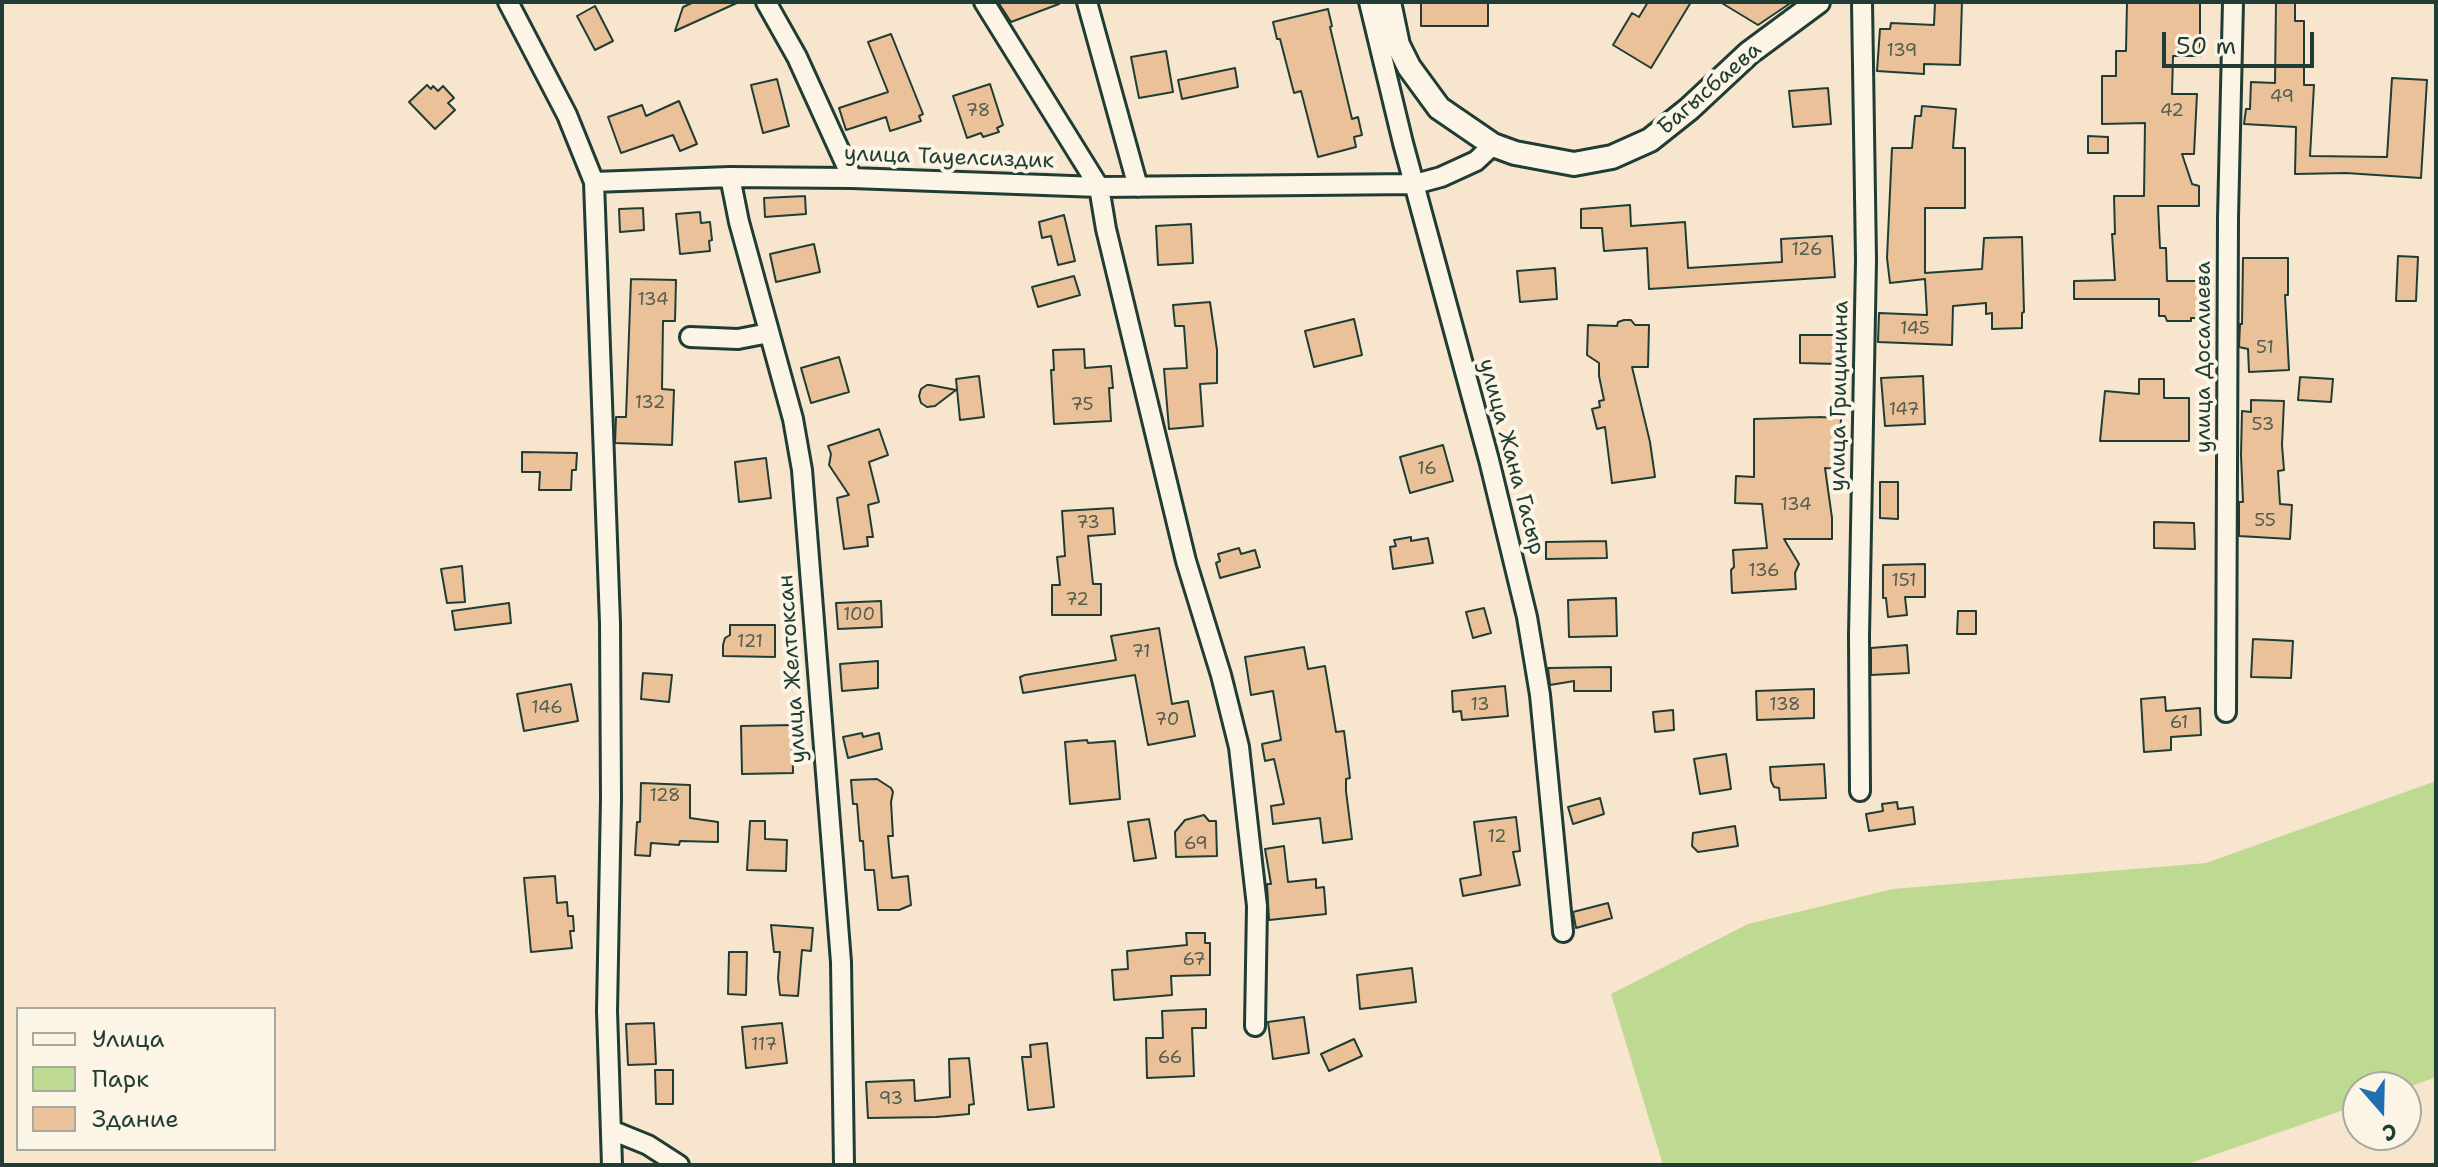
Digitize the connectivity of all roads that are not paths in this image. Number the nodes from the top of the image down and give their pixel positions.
1 (508, 2) edge
2 (766, 2) edge
3 (984, 2) edge
4 (1087, 2) edge
5 (1369, 2) edge
6 (1389, 2) edge
7 (1818, 2) edge
8 (1862, 2) edge
9 (2233, 2) edge
10 (1409, 67) junction
11 (1386, 75) junction
12 (1493, 145) junction
13 (730, 177) junction
14 (852, 178) junction
15 (594, 182) junction
16 (1415, 184) junction
17 (1099, 187) junction
18 (1138, 187) junction
19 (769, 333) junction
20 (690, 337) dead end
21 (2226, 712) dead end
22 (1860, 791) dead end
23 (1563, 932) dead end
24 (1255, 1026) dead end
25 (611, 1130) junction
26 (612, 1165) edge
27 (679, 1165) edge
28 (844, 1165) edge

1 - 15 street
2 - 14 street
3 - 17 street
4 - 18 street
5 - 11 street, улица Жана Гасыр
6 - 10 street, Багысбаева
7 - 12 street, Багысбаева
8 - 22 street, улица Грицинина
9 - 21 street, улица Досалиева
10 - 11 street
10 - 12 street, Багысбаева
11 - 16 street, улица Жана Гасыр
12 - 16 street, улица Тауелсиздик
13 - 14 street, улица Тауелсиздик
13 - 15 street, улица Тауелсиздик
13 - 19 street, улица Желтоксан
14 - 17 street, улица Тауелсиздик
15 - 25 street
16 - 18 street, улица Тауелсиздик
16 - 23 street, улица Жана Гасыр
17 - 18 street, улица Тауелсиздик
17 - 24 street
19 - 20 street
19 - 28 street, улица Желтоксан
25 - 26 street
25 - 27 street

